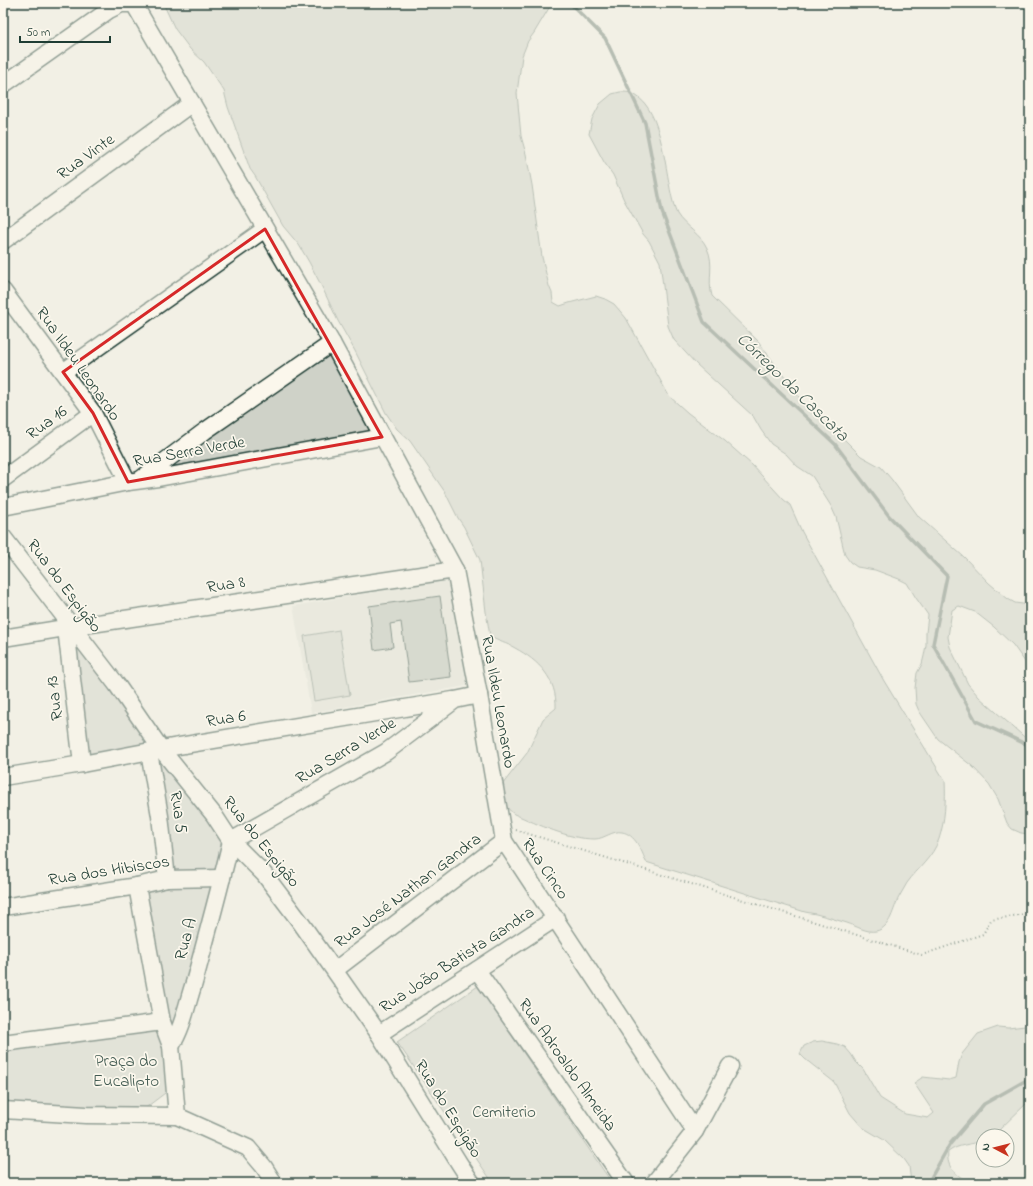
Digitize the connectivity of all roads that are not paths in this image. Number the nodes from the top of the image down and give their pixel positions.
1 (3, 85) edge
2 (192, 103) junction
3 (266, 229) junction
4 (3, 241) edge
5 (3, 291) edge
6 (332, 344) junction
7 (63, 372) junction
8 (94, 413) junction
9 (382, 437) junction
10 (3, 479) edge
11 (134, 481) junction
12 (3, 507) edge
13 (3, 537) edge
14 (455, 570) junction
15 (69, 628) junction
16 (3, 638) edge
17 (479, 695) junction
18 (455, 700) junction
19 (155, 750) junction
20 (82, 764) junction
21 (3, 777) edge
22 (231, 841) junction
23 (504, 841) junction
24 (222, 878) junction
25 (167, 879) junction
26 (137, 886) junction
27 (3, 907) edge
28 (556, 918) junction
29 (335, 970) junction
30 (477, 970) junction
31 (162, 1022) junction
32 (379, 1034) junction
33 (3, 1043) edge
34 (171, 1046) junction
35 (730, 1066) dead end
36 (3, 1110) edge
37 (177, 1116) junction
38 (695, 1131) junction
39 (274, 1183) edge
40 (472, 1183) edge
41 (626, 1183) edge
42 (654, 1183) edge

1 - 2 street, Rua Ildeu Leonardo
2 - 3 street, Rua Ildeu Leonardo
2 - 4 street, Rua Vinte
3 - 6 street, Rua Ildeu Leonardo
3 - 7 street
5 - 7 street, Rua Ildeu Leonardo
6 - 9 street, Rua Ildeu Leonardo
6 - 11 street
7 - 8 street, Rua Ildeu Leonardo
8 - 10 street, Rua 16
8 - 11 street, Rua Ildeu Leonardo
9 - 11 street, Rua Serra Verde
9 - 14 street, Rua Ildeu Leonardo
11 - 12 street, Rua Serra Verde
13 - 15 street, Rua do Espigão
14 - 15 street, Rua 8
14 - 17 street, Rua Ildeu Leonardo
15 - 16 street, Rua 8
15 - 19 street, Rua do Espigão
15 - 20 street, Rua 13
17 - 18 street, Rua Serra Verde
17 - 23 street, Rua Ildeu Leonardo
18 - 19 street, Rua 6
18 - 22 street, Rua Serra Verde
19 - 20 street, Rua 6
19 - 22 street, Rua do Espigão
19 - 25 street, Rua 5
20 - 21 street, Rua 6
22 - 24 street, Rua A
22 - 29 street, Rua do Espigão
23 - 28 street, Rua Cinco
23 - 29 street, Rua José Nathan Gandra
24 - 25 street, Rua dos Hibiscos
24 - 34 street, Rua A
25 - 26 street, Rua dos Hibiscos
26 - 27 street, Rua dos Hibiscos
26 - 31 street
28 - 30 street, Rua João Batista Gandra
28 - 38 street, Rua Cinco
29 - 32 street, Rua do Espigão
30 - 32 street, Rua João Batista Gandra
30 - 41 street, Rua Adroaldo Almeida
31 - 33 street
31 - 34 street
32 - 40 street, Rua do Espigão
34 - 37 street
35 - 38 street
36 - 37 street
37 - 39 street
38 - 42 street

